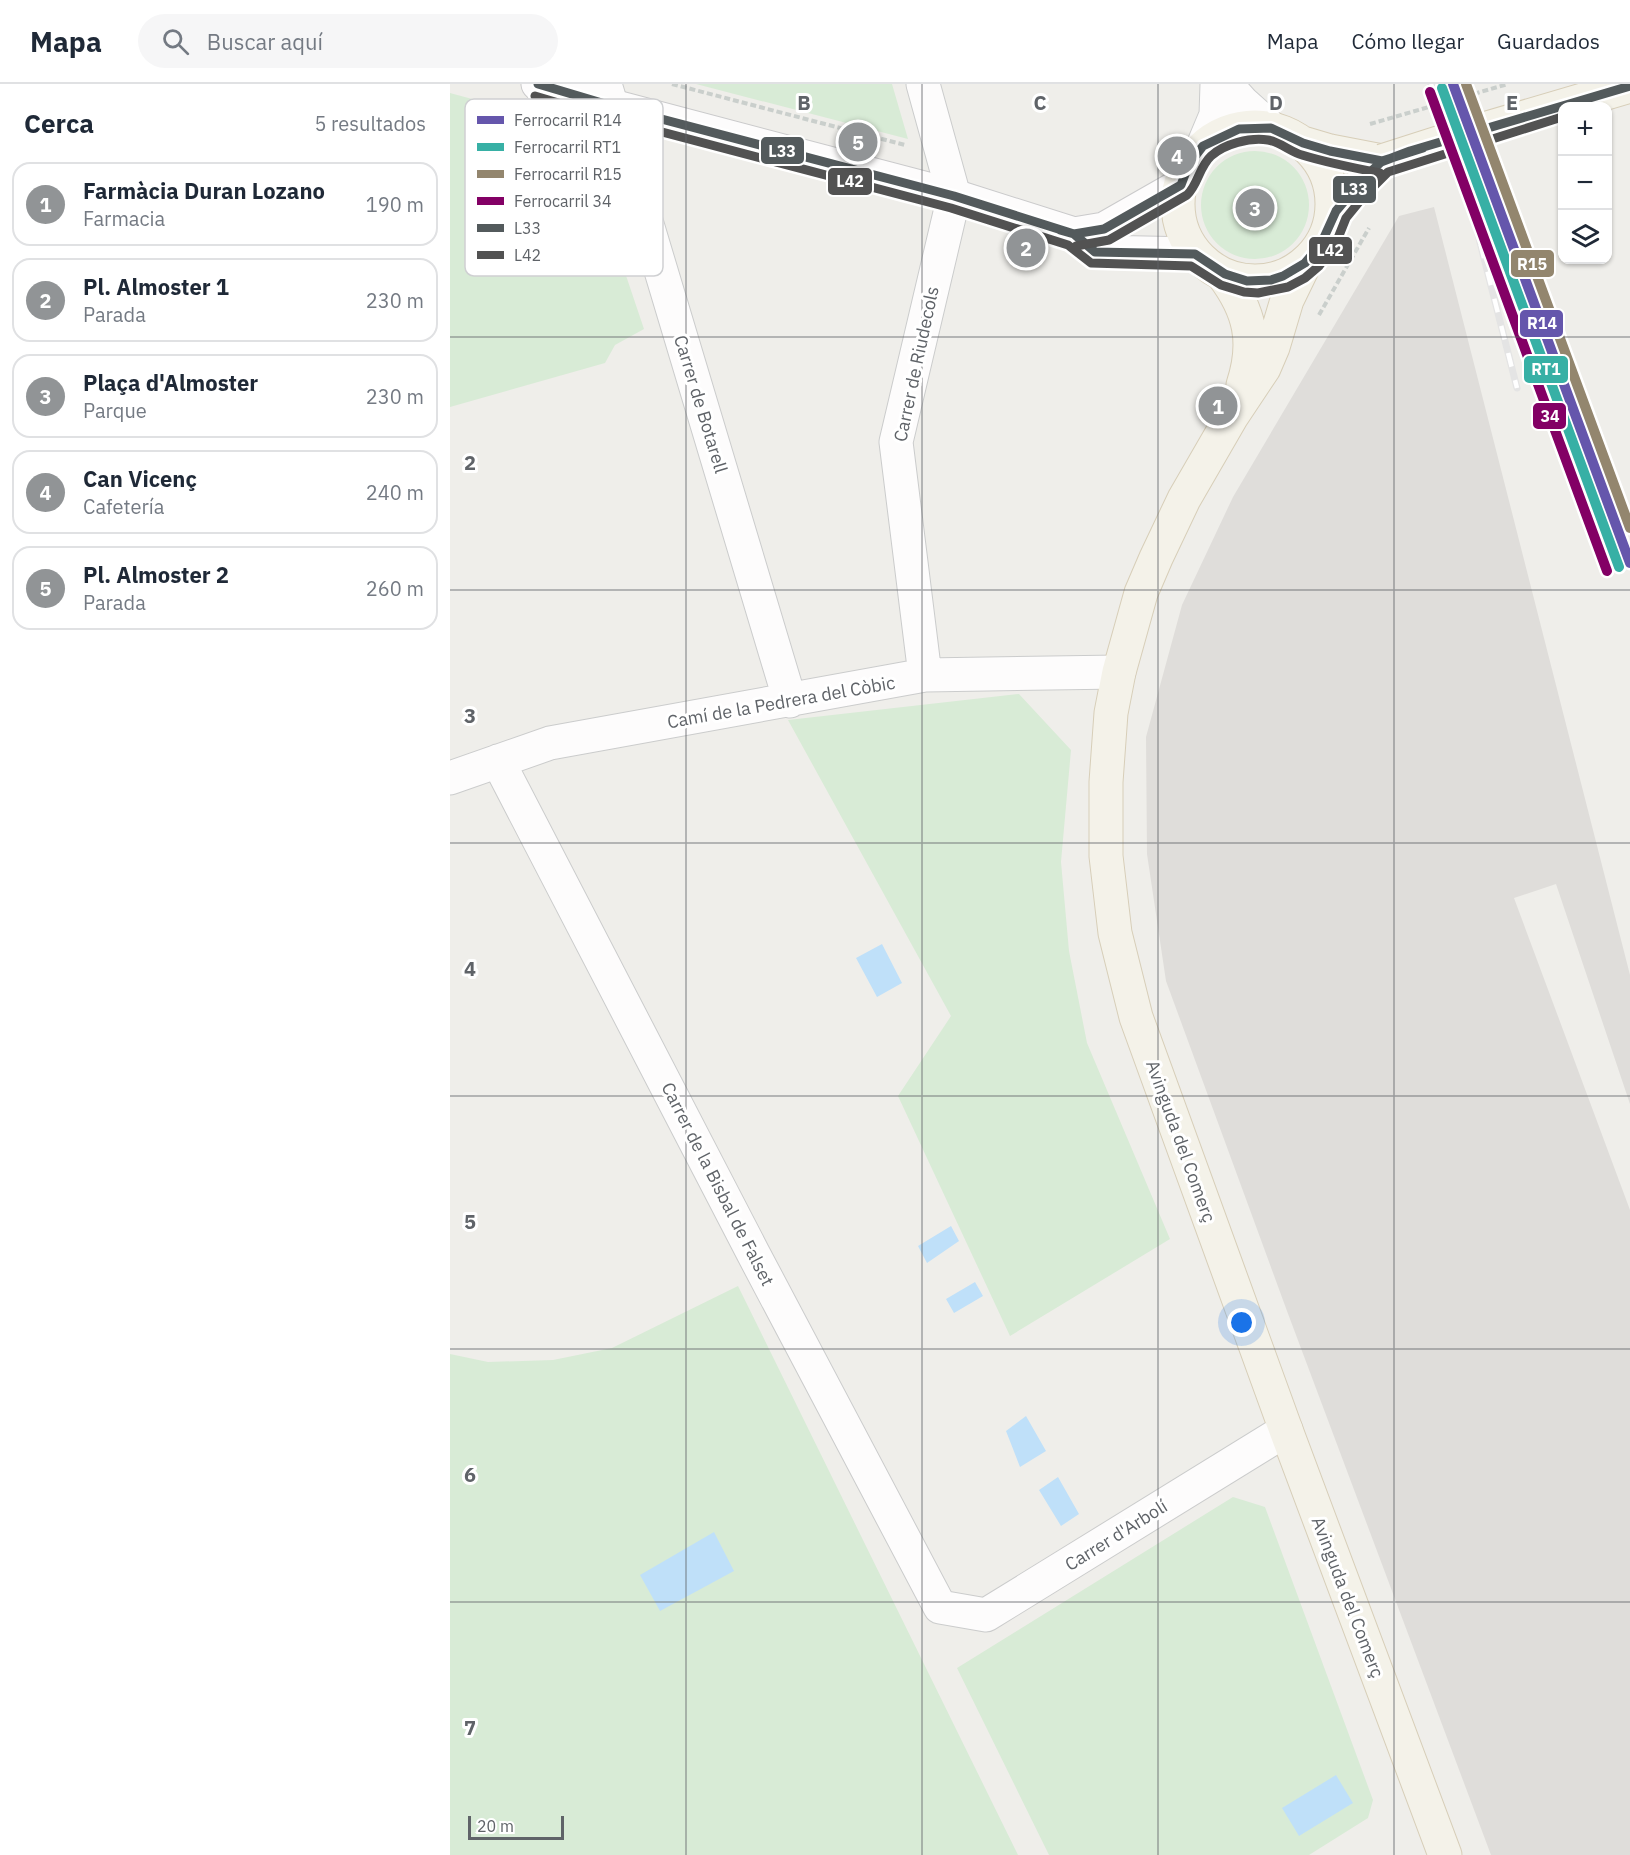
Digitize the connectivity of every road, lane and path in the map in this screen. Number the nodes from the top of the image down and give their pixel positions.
1 (538, 84) edge
2 (672, 84) edge
3 (923, 84) edge
4 (1217, 84) edge
5 (1226, 84) edge
6 (1508, 84) edge
7 (1630, 86) edge
8 (609, 95) edge
9 (663, 111) edge
10 (1370, 124) dead end
11 (1271, 128) junction
12 (1303, 143) junction
13 (908, 146) dead end
14 (1203, 146) junction
15 (1382, 161) junction
16 (1181, 185) junction
17 (954, 196) junction
18 (1333, 214) junction
19 (1370, 226) dead end
20 (1074, 234) junction
21 (1195, 254) junction
22 (1305, 263) junction
23 (1223, 275) junction
24 (663, 276) edge
25 (1313, 325) dead end
26 (1233, 416) junction
27 (1119, 672) junction
28 (926, 675) junction
29 (790, 701) junction
30 (498, 761) junction
31 (450, 778) edge
32 (1286, 1430) junction
33 (940, 1606) joint
34 (1445, 1855) edge

1 - 8 street
2 - 13 path
3 - 17 street
4 - 14 street
5 - 11 street
6 - 10 path, bridge
7 - 15 main road, bridge
9 - 17 street
11 - 12 main road
11 - 14 main road
12 - 15 main road
12 - 18 main road
14 - 16 main road
15 - 18 main road
16 - 20 street
16 - 21 main road
17 - 20 street
17 - 28 street, Carrer de Riudecols
18 - 22 main road
19 - 25 path
20 - 21 street
21 - 23 main road
22 - 23 main road
22 - 26 main road, Avinguda del Comerç
23 - 26 main road, Avinguda del Comerç
24 - 29 street, Carrer de Botarell
26 - 27 main road, Avinguda del Comerç
27 - 28 street, Camí de la Pedrera del Còbic
27 - 32 main road, Avinguda del Comerç
28 - 29 street, Camí de la Pedrera del Còbic
29 - 30 street, Camí de la Pedrera del Còbic
30 - 31 street, Camí de la Pedrera del Còbic
30 - 33 street, Carrer de la Bisbal de Falset
32 - 33 street, Carrer d'Arbolí
32 - 34 main road, Avinguda del Comerç

